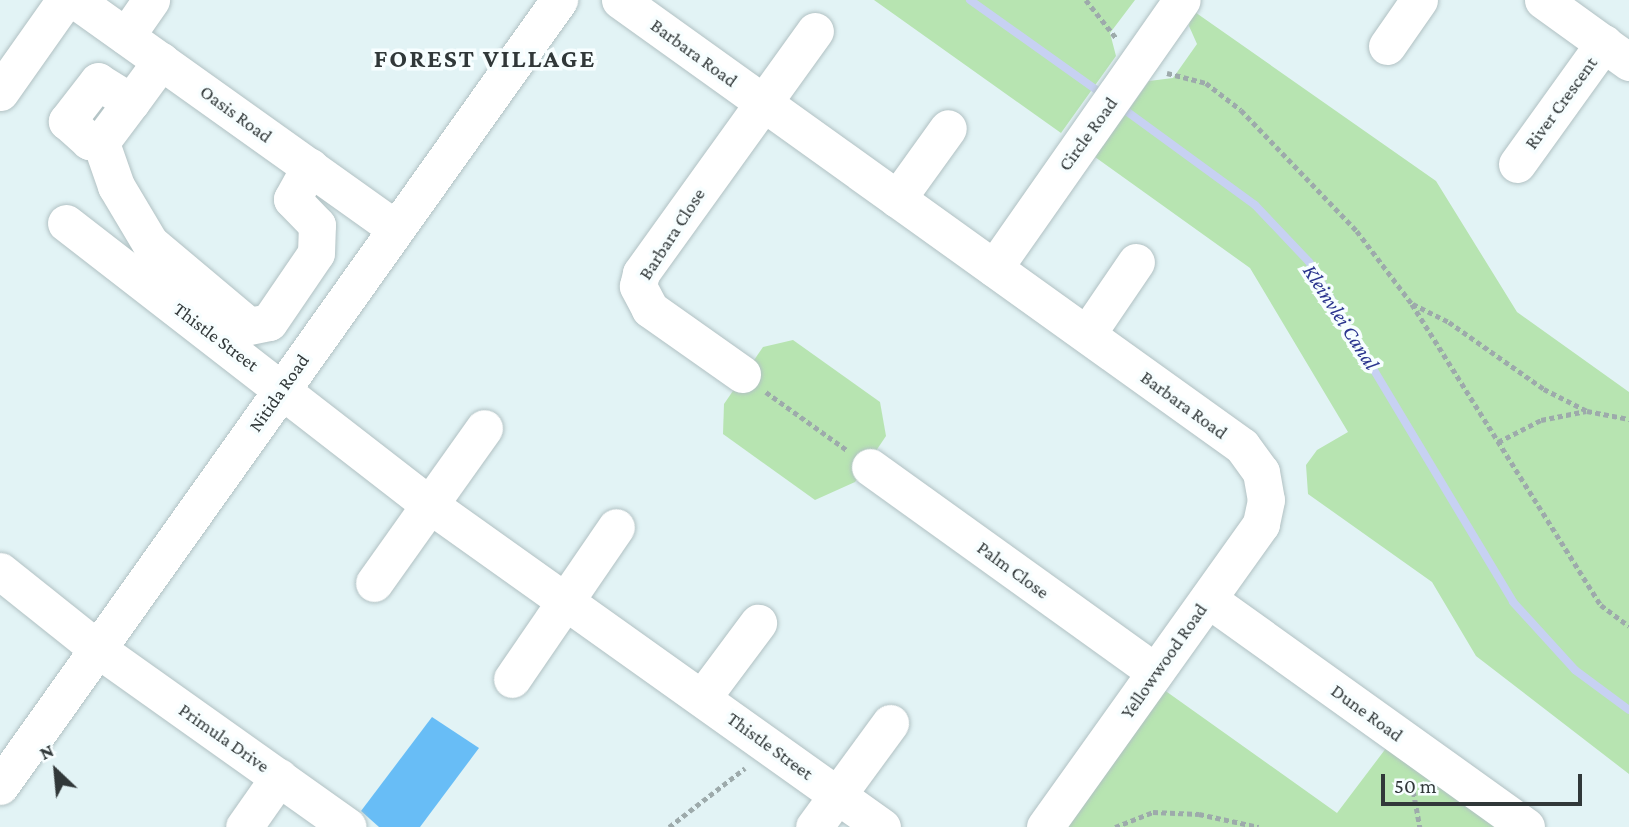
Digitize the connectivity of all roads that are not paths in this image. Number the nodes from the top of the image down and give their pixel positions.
1 (65, 0) edge
2 (75, 0) edge
3 (151, 0) edge
4 (559, 0) edge
5 (1182, 0) edge
6 (1419, 0) edge
7 (1543, 0) edge
8 (624, 1) edge
9 (815, 32) dead end
10 (126, 36) junction
11 (1387, 46) dead end
12 (1616, 53) edge
13 (162, 61) junction
14 (0, 92) edge
15 (763, 103) junction
16 (948, 128) dead end
17 (1517, 164) dead end
18 (310, 167) junction
19 (116, 186) junction
20 (897, 199) junction
21 (396, 229) junction
22 (1136, 262) dead end
23 (994, 268) junction
24 (1087, 334) junction
25 (742, 374) road end
26 (283, 387) junction
27 (484, 428) dead end
28 (870, 467) road end
29 (1265, 488) joint
30 (430, 505) junction
31 (616, 527) dead end
32 (0, 571) edge
33 (374, 583) dead end
34 (1208, 599) junction
35 (566, 601) junction
36 (758, 623) dead end
37 (99, 650) junction
38 (1155, 673) junction
39 (512, 679) dead end
40 (702, 698) junction
41 (890, 723) dead end
42 (279, 777) junction
43 (0, 786) edge
44 (837, 795) junction
45 (244, 827) edge
46 (348, 827) edge
47 (814, 827) edge
48 (882, 827) edge
49 (1045, 827) edge
50 (1526, 827) edge

1 - 14 street
2 - 10 street, Oasis Road
3 - 10 street
4 - 21 street, Nitida Road
5 - 23 street, Circle Road
6 - 11 street
7 - 12 street, River Crescent
8 - 15 street, Barbara Road
9 - 15 street
10 - 13 street, Oasis Road
12 - 17 street, River Crescent
13 - 18 street, Oasis Road
13 - 19 street
15 - 20 street, Barbara Road
15 - 25 street, Barbara Close
16 - 20 street
18 - 19 street
18 - 21 street, Oasis Road
19 - 26 street, Thistle Street
20 - 23 street, Barbara Road
21 - 26 street, Nitida Road
22 - 24 street
23 - 24 street, Barbara Road
24 - 29 street, Barbara Road
26 - 30 street, Thistle Street
26 - 37 street, Nitida Road
27 - 30 street
28 - 38 street, Palm Close
29 - 34 street, Yellowwood Road
30 - 33 street
30 - 35 street, Thistle Street
31 - 35 street
32 - 37 street, Primula Drive
34 - 38 street, Yellowwood Road
34 - 50 street, Dune Road
35 - 39 street
35 - 40 street, Thistle Street
36 - 40 street
37 - 42 street, Primula Drive
37 - 43 street, Nitida Road
38 - 49 street, Yellowwood Road
40 - 44 street, Thistle Street
41 - 44 street
42 - 45 street
42 - 46 street, Primula Drive
44 - 47 street
44 - 48 street, Thistle Street

